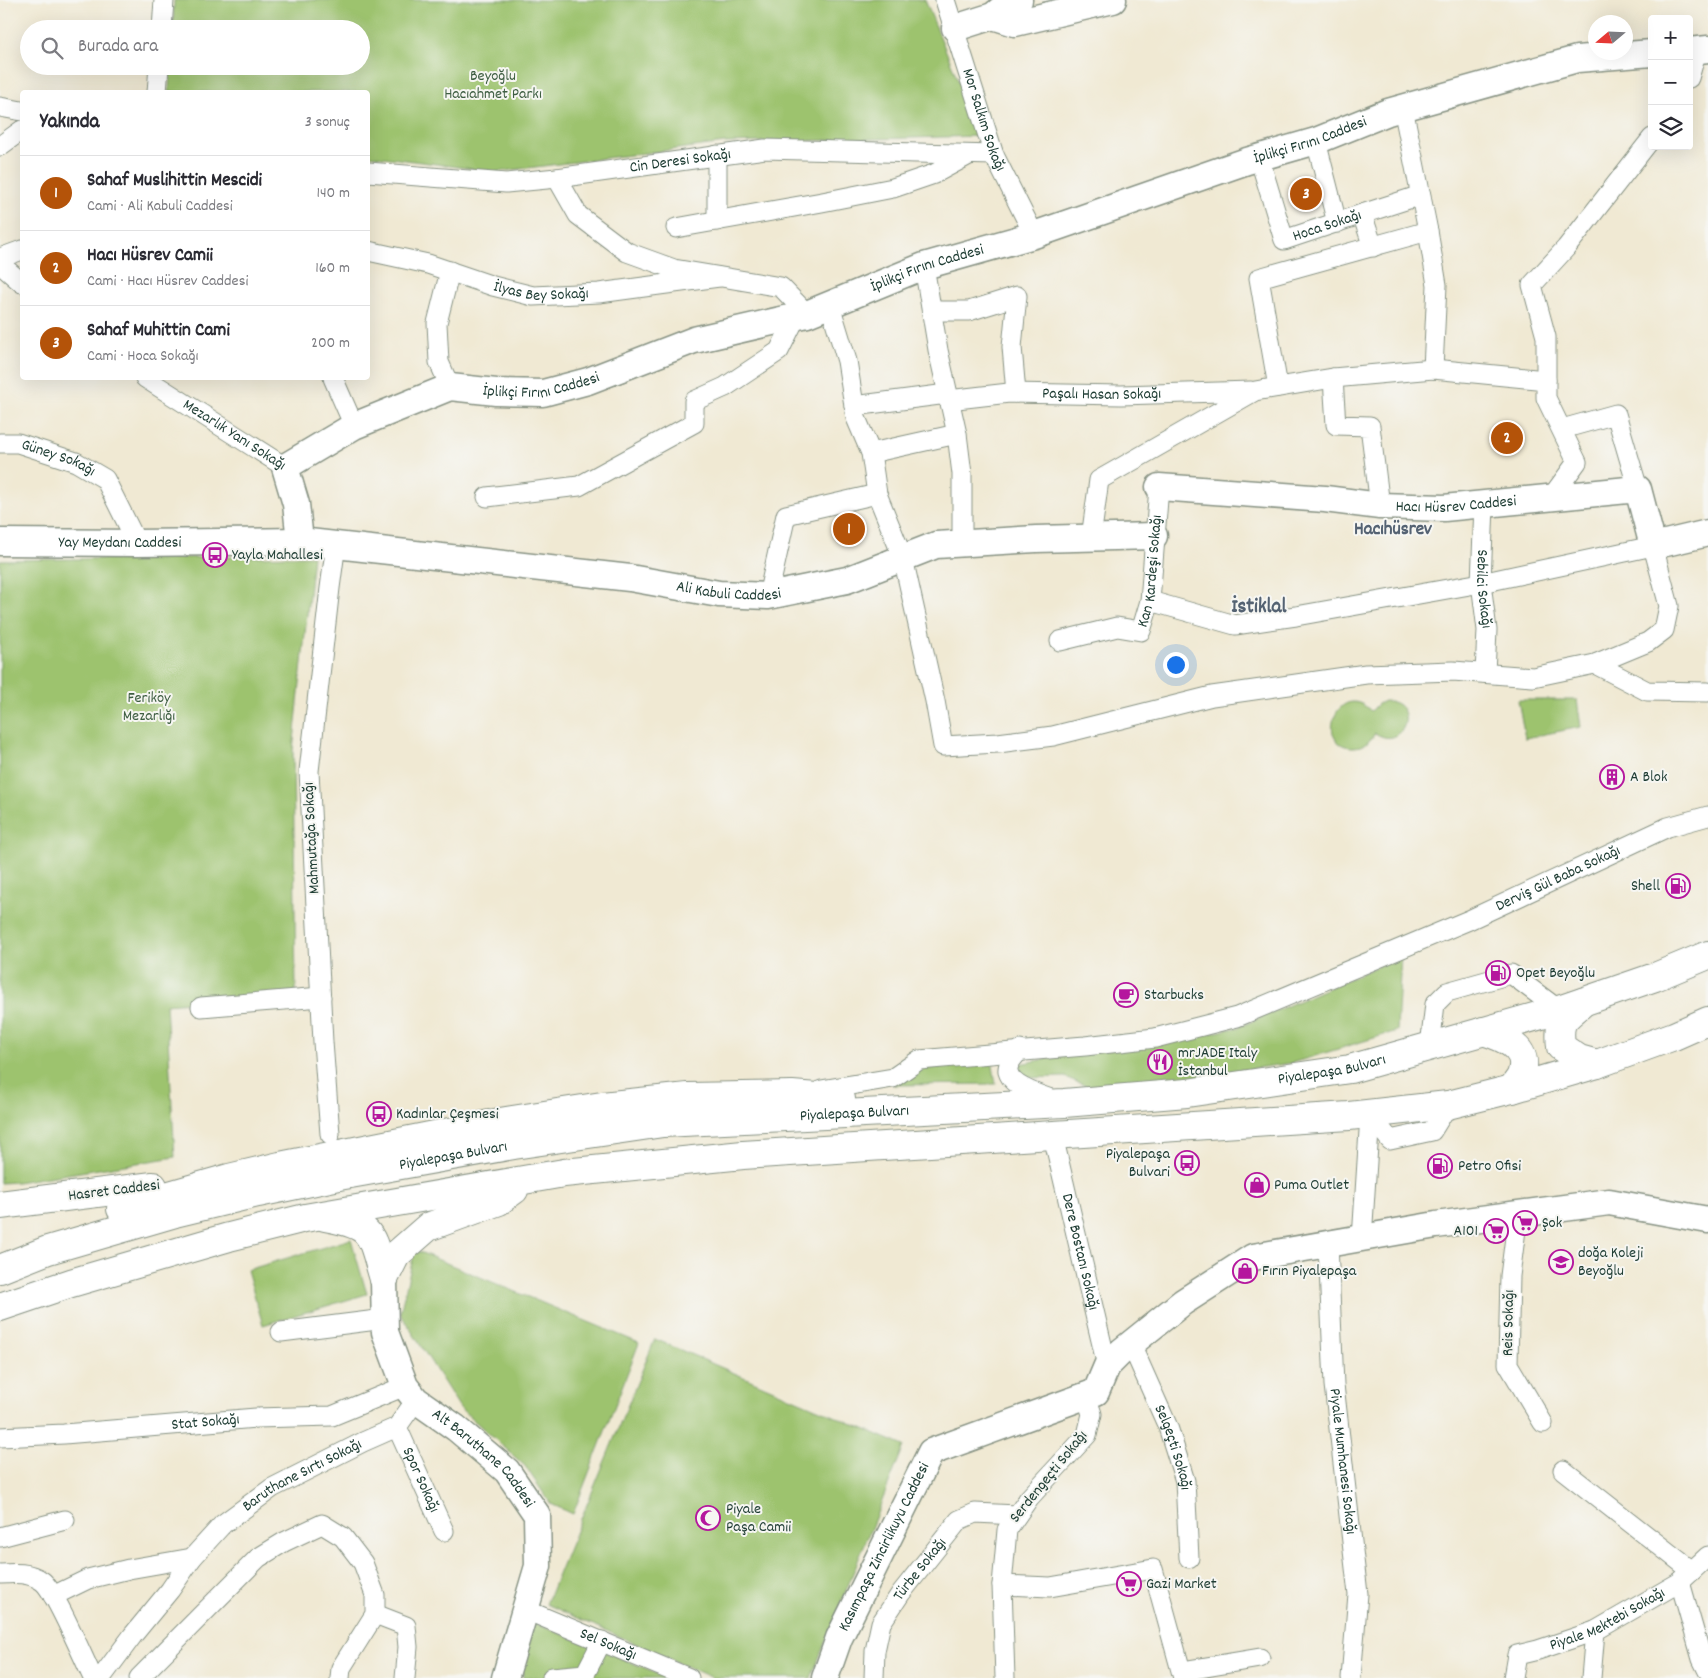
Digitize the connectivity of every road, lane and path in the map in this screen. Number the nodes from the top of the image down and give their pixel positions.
1 (164, 0) edge
2 (945, 0) edge
3 (1018, 0) edge
4 (1113, 0) edge
5 (993, 16) junction
6 (163, 20) edge
7 (955, 28) junction
8 (1698, 50) edge
9 (1648, 54) edge
10 (1693, 66) edge
11 (158, 75) edge
12 (157, 90) edge
13 (0, 107) edge
14 (1403, 108) junction
15 (20, 111) edge
16 (20, 131) edge
17 (1316, 141) junction
18 (1648, 143) edge
19 (0, 146) edge
20 (970, 154) junction
21 (717, 155) junction
22 (994, 155) junction
23 (1259, 157) junction
24 (370, 172) edge
25 (557, 178) junction
26 (1421, 195) junction
27 (1362, 214) junction
28 (718, 221) junction
29 (1337, 223) junction
30 (676, 228) dead end
31 (1428, 231) junction
32 (1034, 235) junction
33 (1373, 247) junction
34 (20, 251) edge
35 (370, 251) edge
36 (0, 258) edge
37 (0, 264) edge
38 (924, 266) junction
39 (450, 271) junction
40 (718, 277) junction
41 (20, 281) edge
42 (932, 311) junction
43 (811, 312) junction
44 (1433, 369) junction
45 (1333, 378) junction
46 (148, 380) edge
47 (334, 380) edge
48 (1546, 380) junction
49 (450, 386) junction
50 (1278, 387) junction
51 (1255, 391) junction
52 (1016, 393) junction
53 (948, 397) junction
54 (854, 406) junction
55 (354, 426) junction
56 (1562, 429) junction
57 (957, 434) junction
58 (0, 443) edge
59 (871, 453) junction
60 (285, 466) junction
61 (1159, 487) joint
62 (1638, 489) junction
63 (877, 494) junction
64 (487, 497) dead end
65 (1550, 499) junction
66 (1484, 504) junction
67 (1380, 506) junction
68 (1708, 533) edge
69 (1154, 536) junction
70 (1091, 538) junction
71 (300, 541) junction
72 (0, 542) edge
73 (136, 543) junction
74 (962, 543) junction
75 (336, 544) junction
76 (1653, 546) junction
77 (902, 558) junction
78 (1481, 583) junction
79 (768, 596) junction
80 (1150, 601) junction
81 (1060, 641) dead end
82 (1595, 664) junction
83 (1485, 673) junction
84 (1708, 692) edge
85 (1708, 816) edge
86 (1708, 955) edge
87 (321, 997) junction
88 (1571, 1006) junction
89 (202, 1007) dead end
90 (1708, 1021) edge
91 (1483, 1031) junction
92 (1430, 1046) junction
93 (1020, 1050) junction
94 (1597, 1064) junction
95 (1512, 1089) junction
96 (792, 1095) junction
97 (1064, 1103) junction
98 (932, 1110) junction
99 (1370, 1115) junction
100 (330, 1134) dead end
101 (1053, 1136) junction
102 (229, 1178) junction
103 (527, 1180) junction
104 (0, 1205) edge
105 (1518, 1214) junction
106 (317, 1215) junction
107 (1708, 1220) edge
108 (1362, 1239) junction
109 (1328, 1244) junction
110 (0, 1256) edge
111 (0, 1269) edge
112 (384, 1278) junction
113 (0, 1308) edge
114 (386, 1319) junction
115 (281, 1332) dead end
116 (1131, 1344) junction
117 (1107, 1366) junction
118 (411, 1393) junction
119 (1086, 1396) junction
120 (1543, 1423) dead end
121 (397, 1427) junction
122 (0, 1436) edge
123 (1563, 1470) dead end
124 (1017, 1515) junction
125 (65, 1520) dead end
126 (444, 1531) dead end
127 (0, 1537) edge
128 (1708, 1556) edge
129 (192, 1558) junction
130 (1188, 1558) dead end
131 (0, 1574) edge
132 (1686, 1576) junction
133 (1002, 1586) junction
134 (53, 1596) junction
135 (526, 1610) junction
136 (375, 1614) junction
137 (1595, 1631) junction
138 (602, 1641) junction
139 (1260, 1658) dead end
140 (1706, 1662) edge
141 (1183, 1674) edge
142 (679, 1676) edge
143 (552, 1677) edge
144 (93, 1678) edge
145 (101, 1678) edge
146 (139, 1678) edge
147 (340, 1678) edge
148 (405, 1678) edge
149 (505, 1678) edge
150 (825, 1678) edge
151 (874, 1678) edge
152 (1005, 1678) edge
153 (1351, 1678) edge
154 (1513, 1678) edge
155 (1591, 1678) edge

1 - 6 street
2 - 7 street, Mor Salkım Sokağı
3 - 5 street
4 - 5 street
5 - 7 street
7 - 22 street, Mor Salkım Sokağı
8 - 10 street
9 - 14 street, İplikçi Fırını Caddesi
11 - 12 street
13 - 15 street
14 - 17 street, İplikçi Fırını Caddesi
14 - 26 street
16 - 19 street
17 - 23 street, İplikçi Fırını Caddesi
17 - 29 street
18 - 48 street
20 - 21 street, Cin Deresi Sokağı
20 - 22 street, Cin Deresi Sokağı
20 - 28 street
21 - 25 street, Cin Deresi Sokağı
21 - 28 street
22 - 32 street, Mor Salkım Sokağı
23 - 29 street, Hoca Sokağı
23 - 32 street, İplikçi Fırını Caddesi
24 - 25 street, Cin Deresi Sokağı
25 - 40 street
26 - 27 street
26 - 31 street
27 - 29 street, Hoca Sokağı
27 - 33 street, Hoca Sokağı
28 - 30 street
31 - 33 street
31 - 44 street
32 - 38 street, İplikçi Fırını Caddesi
33 - 50 street
34 - 36 street
35 - 39 street, İlyas Bey Sokağı
37 - 41 street
38 - 42 street
38 - 43 street, İplikçi Fırını Caddesi
39 - 40 street, İlyas Bey Sokağı
39 - 49 street
40 - 43 street
42 - 52 street
42 - 53 street
43 - 49 street, İplikçi Fırını Caddesi
43 - 54 street
43 - 64 street
44 - 45 street
44 - 48 street
45 - 50 street
45 - 67 street
46 - 60 street, Mezarlık Yanı Sokağı
47 - 55 street
48 - 56 street
49 - 55 street
50 - 51 street
51 - 52 street, Paşalı Hasan Sokağı
51 - 70 street
52 - 53 street, Paşalı Hasan Sokağı
53 - 54 street, Paşalı Hasan Sokağı
53 - 57 street
54 - 59 street
55 - 60 street
56 - 62 street
56 - 65 street
57 - 59 street
57 - 74 street
58 - 73 street, Güney Sokağı
59 - 63 street
60 - 71 street
61 - 67 street, Hacı Hüsrev Caddesi
61 - 69 street, Kan Kardeşi Sokağı
62 - 65 street, Hacı Hüsrev Caddesi
62 - 76 street
63 - 77 street
63 - 79 street
65 - 66 street, Hacı Hüsrev Caddesi
66 - 67 street, Hacı Hüsrev Caddesi
66 - 78 street, Sebilci Sokağı
68 - 76 street
69 - 70 street, Ali Kabuli Caddesi
69 - 80 street, Kan Kardeşi Sokağı
70 - 74 street, Ali Kabuli Caddesi
71 - 73 street, Yay Meydanı Caddesi
71 - 75 street, Ali Kabuli Caddesi
72 - 73 street, Yay Meydanı Caddesi
74 - 77 street, Ali Kabuli Caddesi
75 - 79 street, Ali Kabuli Caddesi
75 - 87 street, Mahmutağa Sokağı
76 - 78 street
76 - 82 street
77 - 79 street, Ali Kabuli Caddesi
77 - 83 street
78 - 80 street
78 - 83 street, Sebilci Sokağı
80 - 81 street, Kan Kardeşi Sokağı
82 - 83 street
82 - 84 street
85 - 93 street, Derviş Gül Baba Sokağı
86 - 88 main road, Piyalepaşa Bulvarı
87 - 89 street
87 - 100 street, Mahmutağa Sokağı
88 - 91 main road, Piyalepaşa Bulvarı
88 - 92 street
88 - 94 main road
90 - 94 main road, Piyalepaşa Bulvarı
91 - 92 main road, Piyalepaşa Bulvarı
91 - 95 main road
92 - 97 main road, Piyalepaşa Bulvarı
93 - 96 street, Derviş Gül Baba Sokağı
93 - 97 street
94 - 95 main road, Piyalepaşa Bulvarı
95 - 99 main road, Piyalepaşa Bulvarı
96 - 98 main road
96 - 102 main road
97 - 98 main road, Piyalepaşa Bulvarı
98 - 111 main road, Piyalepaşa Bulvarı
99 - 101 main road, Piyalepaşa Bulvarı
99 - 108 street
101 - 103 main road, Piyalepaşa Bulvarı
101 - 117 street, Dere Bostanı Sokağı
102 - 104 main road, Hasret Caddesi
102 - 110 main road
103 - 106 main road, Piyalepaşa Bulvarı
103 - 112 main road
105 - 107 street, Kasımpaşa Zincirlikuyu Caddesi
105 - 108 street, Kasımpaşa Zincirlikuyu Caddesi
105 - 120 street, Reis Sokağı
106 - 112 main road
106 - 113 main road, Piyalepaşa Bulvarı
108 - 109 street, Kasımpaşa Zincirlikuyu Caddesi
109 - 116 street, Kasımpaşa Zincirlikuyu Caddesi
109 - 153 street, Piyale Mumhanesi Sokağı
112 - 114 street
114 - 115 street
114 - 118 street
116 - 117 street, Kasımpaşa Zincirlikuyu Caddesi
116 - 130 street, Selgeçti Sokağı
117 - 119 street, Kasımpaşa Zincirlikuyu Caddesi
118 - 121 street
118 - 122 street, Stat Sokağı
118 - 135 street, Alt Baruthane Caddesi
119 - 124 street, Serdengeçti Sokağı
119 - 150 street, Kasımpaşa Zincirlikuyu Caddesi
121 - 126 street, Spor Sokağı
121 - 129 street, Baruthane Sırtı Sokağı
123 - 132 street
124 - 133 street, Serdengeçti Sokağı
124 - 151 street, Türbe Sokağı
125 - 127 street
128 - 132 street, Piyale Mektebi Sokağı
129 - 134 street
129 - 145 street, Baruthane Sırtı Sokağı
131 - 134 street
132 - 137 street, Piyale Mektebi Sokağı
132 - 140 street
133 - 141 street
133 - 152 street, Serdengeçti Sokağı
134 - 144 street
135 - 138 street, Sel Sokağı
135 - 149 street, Alt Baruthane Caddesi
136 - 146 street
136 - 147 street
136 - 148 street
137 - 154 street, Piyale Mektebi Sokağı
137 - 155 street
138 - 142 street, Sel Sokağı
138 - 143 street
139 - 141 street

